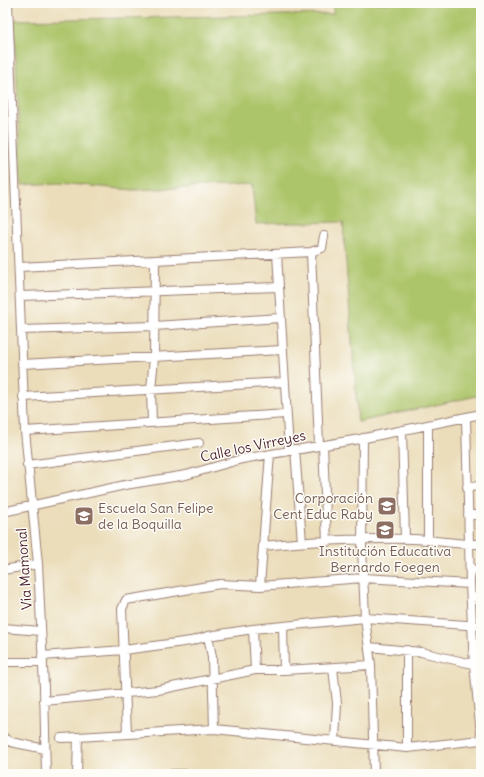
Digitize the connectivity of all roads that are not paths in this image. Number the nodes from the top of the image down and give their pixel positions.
1 (8, 3) edge
2 (324, 236) dead end
3 (311, 252) junction
4 (277, 254) junction
5 (155, 261) junction
6 (19, 267) junction
7 (278, 287) junction
8 (154, 291) junction
9 (20, 296) junction
10 (280, 318) junction
11 (154, 326) junction
12 (21, 330) junction
13 (282, 350) junction
14 (154, 358) junction
15 (22, 364) junction
16 (285, 382) junction
17 (151, 389) junction
18 (23, 397) junction
19 (286, 414) junction
20 (481, 414) edge
21 (466, 418) junction
22 (152, 423) junction
23 (428, 425) junction
24 (402, 430) junction
25 (25, 431) junction
26 (363, 438) junction
27 (199, 443) dead end
28 (321, 445) junction
29 (292, 449) junction
30 (270, 454) junction
31 (27, 464) junction
32 (481, 486) edge
33 (467, 487) junction
34 (32, 506) junction
35 (3, 512) edge
36 (468, 515) junction
37 (481, 515) edge
38 (362, 539) junction
39 (404, 539) junction
40 (428, 539) junction
41 (302, 542) junction
42 (327, 542) junction
43 (469, 544) junction
44 (481, 544) edge
45 (263, 546) junction
46 (38, 564) junction
47 (481, 569) edge
48 (3, 570) edge
49 (470, 570) junction
50 (363, 578) junction
51 (470, 584) junction
52 (260, 586) junction
53 (481, 597) edge
54 (471, 598) junction
55 (365, 618) junction
56 (283, 626) junction
57 (472, 626) junction
58 (481, 626) edge
59 (3, 628) edge
60 (253, 629) junction
61 (41, 631) junction
62 (208, 636) junction
63 (369, 647) junction
64 (124, 650) junction
65 (407, 650) junction
66 (43, 659) junction
67 (3, 662) edge
68 (371, 665) junction
69 (478, 665) edge
70 (334, 668) junction
71 (255, 670) junction
72 (284, 670) junction
73 (212, 679) junction
74 (126, 694) junction
75 (44, 701) junction
76 (480, 708) edge
77 (214, 729) junction
78 (127, 734) junction
79 (481, 734) edge
80 (3, 736) edge
81 (78, 737) junction
82 (61, 738) dead end
83 (481, 740) edge
84 (335, 742) junction
85 (373, 745) junction
86 (45, 748) junction
87 (407, 748) junction
88 (46, 774) edge
89 (77, 774) edge
90 (148, 774) edge
91 (184, 774) edge
92 (374, 774) edge

1 - 6 street, Vía Mamonal
2 - 3 street
3 - 4 street
3 - 28 street
4 - 5 street
4 - 7 street
5 - 6 street
5 - 8 street
6 - 9 street, Vía Mamonal
7 - 8 street
7 - 10 street
8 - 9 street
8 - 11 street
9 - 12 street, Vía Mamonal
10 - 11 street
10 - 13 street
11 - 12 street
11 - 14 street
12 - 15 street, Vía Mamonal
13 - 14 street
13 - 16 street
14 - 15 street
14 - 17 street
15 - 18 street, Vía Mamonal
16 - 17 street
16 - 19 street
17 - 18 street
17 - 22 street
18 - 25 street, Vía Mamonal
19 - 22 street
19 - 29 street
20 - 21 street, Calle los Virreyes
21 - 23 street, Calle los Virreyes
21 - 33 street
22 - 25 street
23 - 24 street, Calle los Virreyes
23 - 40 street
24 - 26 street, Calle los Virreyes
24 - 39 street
25 - 31 street, Vía Mamonal
26 - 28 street, Calle los Virreyes
26 - 38 street
27 - 31 street
28 - 29 street, Calle los Virreyes
28 - 42 street
29 - 30 street, Calle los Virreyes
29 - 41 street
30 - 34 street, Calle los Virreyes
30 - 45 street
31 - 34 street, Vía Mamonal
32 - 33 street
33 - 36 street
34 - 35 street, Calle los Virreyes
34 - 46 street, Vía Mamonal
36 - 37 street
36 - 43 street
38 - 39 street
38 - 42 street
38 - 50 street
39 - 40 street
40 - 43 street
41 - 42 street
41 - 45 street
43 - 44 street
43 - 49 street
45 - 52 street
46 - 48 street
46 - 61 street, Vía Mamonal
47 - 49 street
49 - 51 street
50 - 51 street
50 - 52 street
50 - 55 street
51 - 54 street
52 - 64 street
53 - 54 street
54 - 57 street
55 - 56 street
55 - 57 street
55 - 63 street
56 - 60 street
56 - 72 street
57 - 58 street
57 - 69 street
59 - 61 street
60 - 62 street
60 - 71 street
61 - 66 street, Vía Mamonal
62 - 64 street
62 - 73 street
63 - 65 street
63 - 68 street
64 - 66 street
64 - 74 street
65 - 69 street
65 - 87 street
66 - 67 street
66 - 75 street, Vía Mamonal
68 - 70 street
68 - 85 street
69 - 76 street
70 - 72 street
70 - 84 street
71 - 72 street
71 - 73 street
73 - 74 street
73 - 77 street
74 - 75 street
74 - 78 street
75 - 86 street, Vía Mamonal
76 - 79 street
77 - 78 street
77 - 84 street
78 - 81 street
80 - 86 street
81 - 82 street
81 - 89 street
83 - 87 street
84 - 85 street
85 - 87 street
85 - 92 street
86 - 88 street, Vía Mamonal
90 - 91 street

